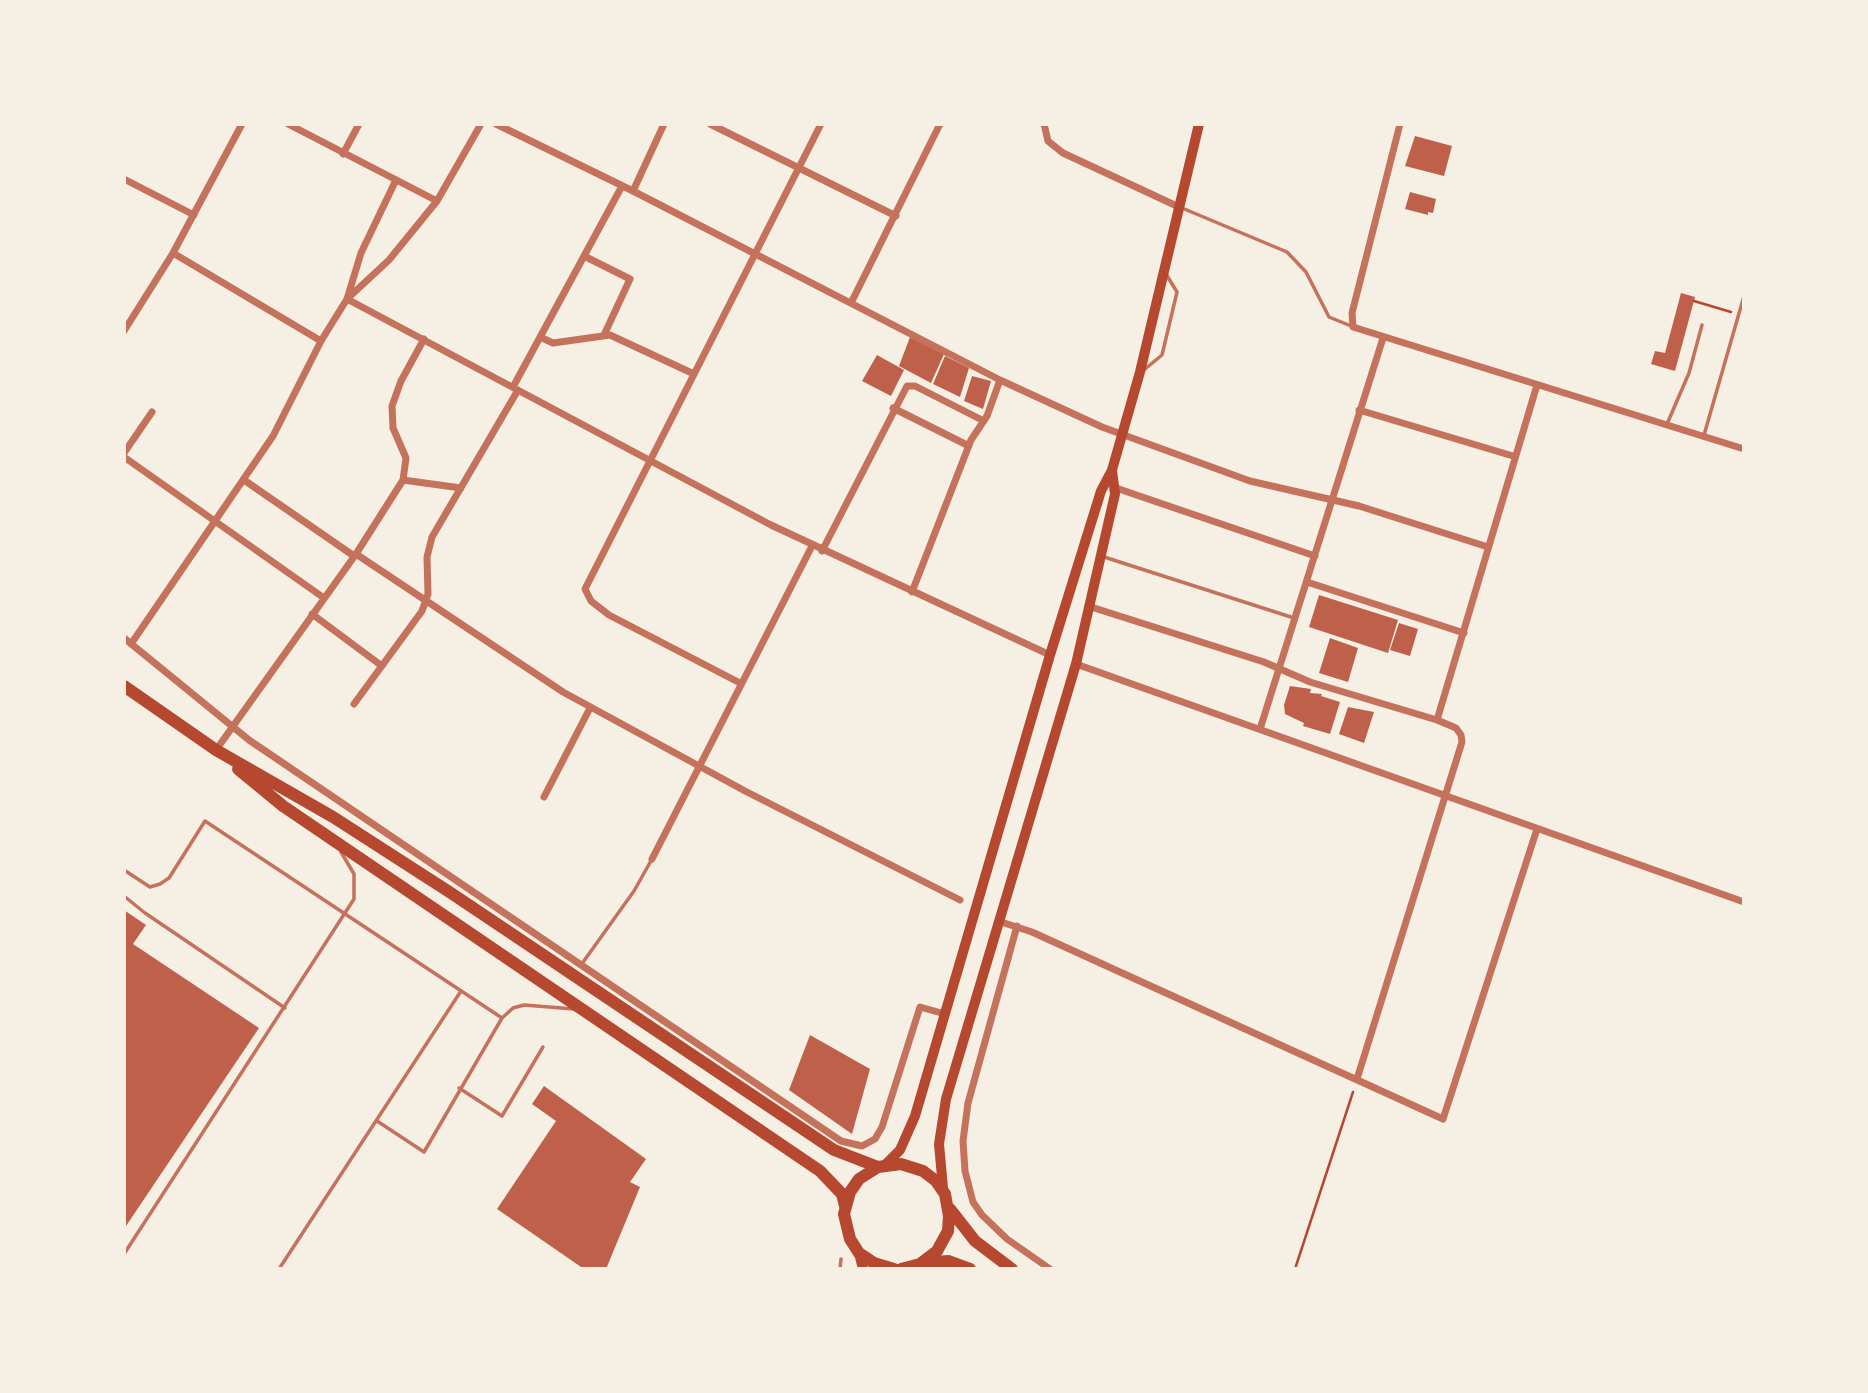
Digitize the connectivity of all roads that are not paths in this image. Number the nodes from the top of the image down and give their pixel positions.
1 (242, 124) edge
2 (288, 124) edge
3 (359, 124) edge
4 (481, 124) edge
5 (496, 124) edge
6 (664, 124) edge
7 (710, 124) edge
8 (821, 124) edge
9 (940, 124) edge
10 (1044, 124) edge
11 (1199, 124) edge
12 (1399, 125) edge
13 (343, 154) junction
14 (800, 169) junction
15 (124, 178) edge
16 (395, 181) junction
17 (622, 186) junction
18 (633, 191) junction
19 (437, 201) junction
20 (1179, 207) junction
21 (194, 215) junction
22 (896, 216) junction
23 (173, 253) junction
24 (584, 256) junction
25 (757, 256) junction
26 (1165, 271) junction
27 (1744, 296) edge
28 (347, 299) junction
29 (851, 303) junction
30 (1702, 325) dead end
31 (1353, 327) junction
32 (124, 331) edge
33 (604, 335) junction
34 (540, 337) junction
35 (1382, 338) junction
36 (424, 339) junction
37 (321, 341) junction
38 (1140, 372) junction
39 (694, 374) junction
40 (1000, 380) junction
41 (1537, 386) junction
42 (515, 388) junction
43 (893, 408) junction
44 (1359, 410) junction
45 (152, 412) dead end
46 (984, 421) junction
47 (1666, 426) junction
48 (1122, 436) junction
49 (1704, 437) junction
50 (969, 446) junction
51 (1744, 449) edge
52 (124, 455) edge
53 (1513, 456) junction
54 (650, 460) junction
55 (1112, 470) junction
56 (244, 480) junction
57 (403, 480) junction
58 (461, 488) junction
59 (1116, 488) junction
60 (1331, 499) junction
61 (215, 523) junction
62 (812, 546) junction
63 (1488, 547) junction
64 (822, 551) junction
65 (355, 555) junction
66 (1100, 556) junction
67 (1315, 556) junction
68 (1307, 582) junction
69 (912, 592) junction
70 (324, 598) junction
71 (426, 602) junction
72 (1088, 606) junction
73 (312, 614) junction
74 (1296, 618) junction
75 (1464, 633) junction
76 (127, 641) edge
77 (1050, 655) junction
78 (1076, 664) junction
79 (382, 666) junction
80 (1281, 670) junction
81 (740, 683) junction
82 (124, 687) edge
83 (354, 704) dead end
84 (590, 708) junction
85 (1437, 720) junction
86 (232, 727) junction
87 (1260, 729) junction
88 (216, 750) junction
89 (699, 765) junction
90 (1446, 796) junction
91 (544, 797) dead end
92 (1537, 829) junction
93 (332, 840) junction
94 (652, 859) joint
95 (124, 870) edge
96 (124, 896) edge
97 (960, 900) dead end
98 (1744, 902) edge
99 (346, 915) junction
100 (998, 920) junction
101 (1017, 926) junction
102 (580, 965) junction
103 (461, 991) junction
104 (285, 1008) junction
105 (585, 1010) junction
106 (945, 1014) junction
107 (502, 1018) junction
108 (543, 1047) dead end
109 (1357, 1079) junction
110 (460, 1088) junction
111 (376, 1121) junction
112 (800, 1122) junction
113 (882, 1166) junction
114 (946, 1198) junction
115 (845, 1206) junction
116 (859, 1253) junction
117 (124, 1254) edge
118 (841, 1259) dead end
119 (912, 1267) edge
120 (279, 1269) edge
121 (841, 1269) edge
122 (863, 1269) edge
123 (894, 1269) edge
124 (901, 1269) edge
125 (970, 1269) edge
126 (1012, 1269) edge
127 (1050, 1269) edge

1 - 21 street
2 - 13 street
3 - 13 street
4 - 19 street
5 - 17 street
6 - 18 street
7 - 14 street
8 - 14 street
9 - 22 street
10 - 20 street
11 - 20 main road
12 - 31 street
13 - 16 street
14 - 22 street
14 - 25 street
15 - 21 street
16 - 19 street
16 - 28 street
17 - 18 street
17 - 24 street
18 - 25 street
19 - 28 street
20 - 26 main road
20 - 31 lane
21 - 23 street
22 - 29 street
23 - 32 street
23 - 37 street
24 - 33 street
24 - 34 street
25 - 29 street
25 - 39 street
26 - 38 main road
26 - 38 lane
27 - 49 lane
28 - 36 street
28 - 37 street
29 - 40 street
30 - 47 lane
31 - 35 street
33 - 34 street
33 - 39 street
34 - 42 street
35 - 41 street
35 - 44 street
36 - 42 street
36 - 57 street
37 - 56 street
38 - 48 main road
39 - 54 street
40 - 46 street
40 - 48 street
41 - 47 street
41 - 53 street
42 - 54 street
42 - 58 street
43 - 46 street
43 - 50 street
43 - 64 street
44 - 53 street
44 - 60 street
45 - 52 street
46 - 50 street
47 - 49 street
48 - 55 main road
48 - 60 street
49 - 51 street
50 - 69 street
52 - 61 street
53 - 63 street
54 - 62 street
54 - 81 street
55 - 59 main road
55 - 77 main road
56 - 61 street
56 - 65 street
57 - 58 street
57 - 65 street
58 - 71 street
59 - 66 main road
59 - 67 street
60 - 63 street
60 - 67 street
61 - 70 street
61 - 76 street
62 - 64 street
62 - 81 street
63 - 75 street
64 - 69 street
65 - 70 street
65 - 71 street
66 - 72 main road
66 - 74 lane
67 - 68 street
68 - 74 street
68 - 75 street
69 - 77 street
70 - 73 street
71 - 79 street
71 - 84 street
72 - 78 main road
72 - 80 street
73 - 79 street
73 - 86 street
74 - 80 street
75 - 85 street
76 - 86 street
77 - 106 main road
78 - 87 street
78 - 100 main road
79 - 83 street
80 - 85 street
80 - 87 street
81 - 89 street
82 - 88 highway
84 - 89 street
84 - 91 street
85 - 90 street
86 - 88 street
86 - 102 street
87 - 90 street
88 - 93 highway
88 - 112 highway
89 - 94 street
89 - 97 street
90 - 92 street
90 - 109 street
92 - 98 street
92 - 109 street
93 - 99 lane
93 - 105 highway
94 - 102 lane
95 - 99 lane
96 - 104 lane
99 - 103 lane
99 - 104 lane
100 - 101 street
100 - 114 main road
101 - 109 street
101 - 127 street
102 - 112 street
103 - 107 lane
103 - 111 lane
104 - 117 lane
105 - 107 lane
105 - 115 highway
106 - 112 street
106 - 113 main road
107 - 110 lane
108 - 110 lane
110 - 111 lane
111 - 120 lane
112 - 113 highway
113 - 114 highway
113 - 115 highway
114 - 119 highway
114 - 126 highway
115 - 116 highway
116 - 122 main road
116 - 123 highway
118 - 121 lane
119 - 124 highway
119 - 125 highway

